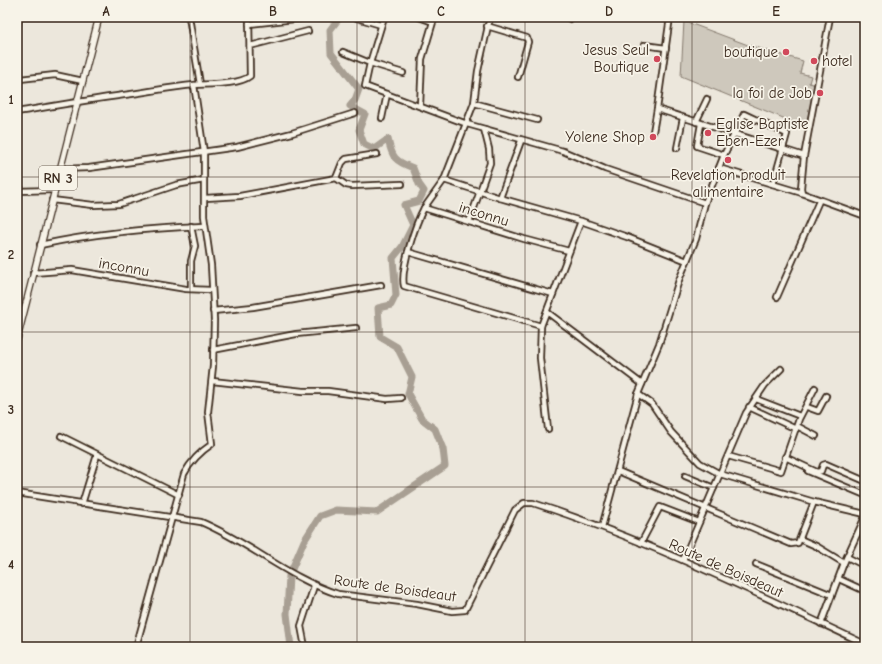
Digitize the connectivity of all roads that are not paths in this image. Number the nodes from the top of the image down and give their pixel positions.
1 (19, 17) edge
2 (98, 17) edge
3 (189, 17) edge
4 (249, 17) edge
5 (313, 17) edge
6 (384, 17) edge
7 (419, 17) edge
8 (435, 17) edge
9 (490, 17) edge
10 (670, 17) edge
11 (830, 17) edge
12 (357, 18) dead end
13 (433, 22) junction
14 (249, 24) junction
15 (381, 25) junction
16 (487, 26) junction
17 (17, 27) edge
18 (308, 31) dead end
19 (644, 45) dead end
20 (250, 46) junction
21 (666, 48) junction
22 (343, 52) dead end
23 (370, 63) junction
24 (403, 74) dead end
25 (518, 77) dead end
26 (83, 81) junction
27 (17, 84) edge
28 (200, 84) junction
29 (194, 85) junction
30 (386, 94) junction
31 (707, 99) dead end
32 (79, 101) junction
33 (474, 103) junction
34 (420, 106) junction
35 (657, 110) junction
36 (17, 112) edge
37 (355, 113) dead end
38 (382, 118) dead end
39 (682, 118) junction
40 (537, 120) dead end
41 (699, 123) junction
42 (467, 124) junction
43 (484, 129) junction
44 (653, 132) dead end
45 (734, 134) junction
46 (521, 140) junction
47 (677, 148) dead end
48 (784, 150) junction
49 (204, 152) junction
50 (377, 154) dead end
51 (724, 155) junction
52 (804, 156) junction
53 (719, 168) junction
54 (60, 169) junction
55 (336, 178) junction
56 (204, 180) junction
57 (444, 180) junction
58 (402, 184) dead end
59 (774, 184) junction
60 (54, 190) junction
61 (17, 191) edge
62 (480, 192) junction
63 (802, 193) junction
64 (205, 198) junction
65 (500, 198) junction
66 (52, 200) junction
67 (819, 201) junction
68 (705, 203) junction
69 (424, 208) junction
70 (865, 216) edge
71 (581, 221) junction
72 (469, 222) junction
73 (191, 226) junction
74 (206, 226) junction
75 (40, 245) junction
76 (569, 251) junction
77 (408, 252) junction
78 (687, 261) junction
79 (33, 273) junction
80 (381, 285) dead end
81 (191, 289) junction
82 (211, 290) junction
83 (553, 294) junction
84 (777, 296) dead end
85 (213, 311) junction
86 (547, 312) junction
87 (542, 326) junction
88 (356, 328) dead end
89 (17, 339) edge
90 (214, 350) junction
91 (781, 369) dead end
92 (212, 381) junction
93 (642, 384) junction
94 (816, 388) dead end
95 (638, 394) junction
96 (826, 396) dead end
97 (401, 398) dead end
98 (756, 399) junction
99 (807, 406) junction
100 (749, 408) junction
101 (800, 416) junction
102 (796, 427) junction
103 (548, 429) dead end
104 (61, 436) dead end
105 (816, 436) dead end
106 (97, 455) junction
107 (728, 456) junction
108 (785, 458) junction
109 (618, 471) junction
110 (720, 474) junction
111 (685, 476) dead end
112 (865, 481) edge
113 (714, 488) junction
114 (17, 493) edge
115 (179, 495) junction
116 (865, 495) edge
117 (814, 502) junction
118 (82, 504) junction
119 (706, 507) junction
120 (865, 516) edge
121 (172, 517) junction
122 (699, 522) junction
123 (602, 527) junction
124 (800, 539) junction
125 (641, 543) junction
126 (847, 557) junction
127 (683, 560) junction
128 (844, 563) junction
129 (756, 564) dead end
130 (865, 566) edge
131 (839, 579) junction
132 (314, 586) junction
133 (865, 591) edge
134 (832, 595) junction
135 (821, 624) junction
136 (865, 644) edge
137 (136, 647) edge
138 (306, 647) edge

1 - 17 street
2 - 26 main road, RN 3
3 - 28 street
4 - 14 street
5 - 14 street
6 - 15 street
7 - 13 street
8 - 13 street
9 - 16 street
10 - 21 street
11 - 52 street
12 - 15 street
13 - 34 street
14 - 20 street
15 - 23 street
16 - 25 street
16 - 33 street
18 - 20 street
19 - 21 street
20 - 28 street
21 - 35 street
22 - 23 street
23 - 24 street
23 - 30 street
26 - 27 street
26 - 32 main road, RN 3
28 - 29 street
29 - 32 street
29 - 49 street
30 - 34 street
30 - 38 street
31 - 41 street
32 - 36 street
32 - 54 main road, RN 3
33 - 40 street
33 - 42 street
34 - 42 street
35 - 39 street
35 - 44 street
37 - 49 street
39 - 41 street
39 - 47 street
41 - 45 street
41 - 51 street
42 - 43 street
42 - 57 street
43 - 46 street
43 - 62 street
45 - 48 street
45 - 48 street
45 - 51 street
46 - 65 street
46 - 68 street
48 - 52 street
48 - 59 street
49 - 54 street
49 - 56 street
50 - 55 street
51 - 53 street
52 - 63 street
53 - 59 street
53 - 68 street
54 - 60 main road, RN 3
55 - 58 street
55 - 64 street
56 - 64 street
56 - 66 street
57 - 62 street, inconnu
57 - 69 street
59 - 63 street
60 - 61 street
60 - 66 main road, RN 3
62 - 65 street, inconnu
62 - 72 street
63 - 67 street
64 - 74 street
65 - 71 street, inconnu
66 - 75 main road, RN 3
67 - 70 street
67 - 84 street
68 - 78 street
69 - 72 street, inconnu
69 - 77 street
71 - 76 street
71 - 78 street, inconnu
72 - 76 street, inconnu
73 - 74 street, inconnu
73 - 75 street, inconnu
73 - 81 street
74 - 82 street
75 - 79 main road, RN 3
76 - 83 street
77 - 83 street
77 - 87 street
78 - 93 street
79 - 81 street, inconnu
79 - 89 main road, RN 3
80 - 85 street
81 - 82 street, inconnu
82 - 85 street
83 - 86 street
85 - 90 street
86 - 87 street
86 - 93 street
87 - 103 street
88 - 90 street
90 - 92 street
91 - 98 street
92 - 97 street
92 - 115 street
93 - 95 street
94 - 99 street
95 - 109 street
95 - 110 street
96 - 99 street
98 - 100 street
98 - 101 street
99 - 101 street
100 - 102 street
100 - 107 street
101 - 102 street
102 - 105 street
102 - 108 street
104 - 106 street
106 - 115 street
106 - 118 street
107 - 108 street
107 - 110 street
108 - 112 street
108 - 116 street
109 - 119 street
109 - 123 street
110 - 113 street
110 - 117 street
111 - 113 street
113 - 119 street
114 - 118 street, Route de Boisdeaut
115 - 121 street
117 - 120 street
117 - 124 street
118 - 121 street, Route de Boisdeaut
119 - 122 street
119 - 124 street
120 - 126 street
121 - 132 street, Route de Boisdeaut
121 - 137 street
122 - 125 street
122 - 127 street
123 - 125 street, Route de Boisdeaut
123 - 132 street, Route de Boisdeaut
124 - 128 street
125 - 127 street, Route de Boisdeaut
126 - 128 street
126 - 130 street
127 - 135 street, Route de Boisdeaut
128 - 131 street
129 - 134 street
131 - 133 street
131 - 134 street
132 - 138 street
134 - 135 street
135 - 136 street, Route de Boisdeaut

